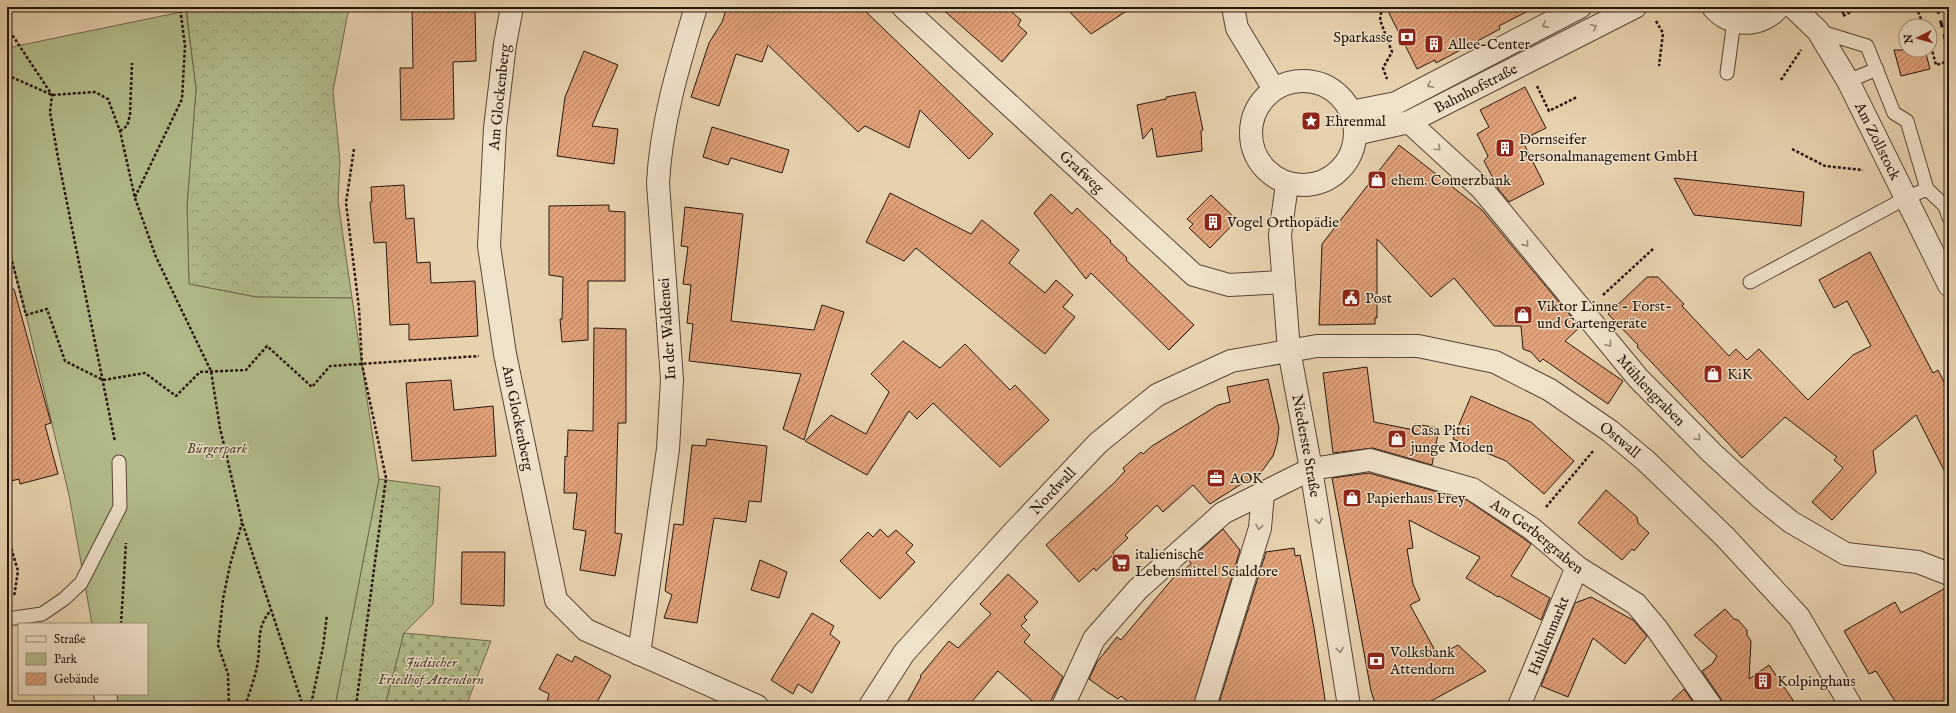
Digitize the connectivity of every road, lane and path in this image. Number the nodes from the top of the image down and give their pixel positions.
1 (180, 7) edge
2 (512, 7) edge
3 (696, 7) edge
4 (903, 7) edge
5 (1233, 7) edge
6 (1382, 7) edge
7 (1580, 7) edge
8 (1634, 7) edge
9 (1713, 7) edge
10 (1779, 7) edge
11 (1793, 7) edge
12 (1840, 7) edge
13 (1916, 7) edge
14 (1844, 15) dead end
15 (1921, 18) edge
16 (1656, 20) dead end
17 (1734, 21) junction
18 (7, 27) edge
19 (1818, 31) junction
20 (1934, 58) edge
21 (1949, 61) edge
22 (1525, 62) junction
23 (132, 63) dead end
24 (1659, 66) dead end
25 (1877, 69) junction
26 (1727, 73) dead end
27 (7, 74) edge
28 (1848, 81) junction
29 (1274, 89) junction
30 (52, 95) junction
31 (1577, 97) dead end
32 (1391, 104) junction
33 (1351, 112) junction
34 (1409, 122) junction
35 (120, 131) junction
36 (1355, 134) junction
37 (354, 149) dead end
38 (1792, 149) dead end
39 (1893, 173) junction
40 (1287, 184) junction
41 (1927, 189) junction
42 (135, 198) junction
43 (1906, 198) junction
44 (1949, 218) edge
45 (7, 242) edge
46 (1653, 249) dead end
47 (1283, 282) junction
48 (1750, 282) dead end
49 (1949, 285) edge
50 (1583, 313) junction
51 (1289, 350) junction
52 (505, 354) junction
53 (362, 364) junction
54 (211, 371) junction
55 (102, 380) junction
56 (1610, 431) junction
57 (119, 462) joint
58 (1311, 469) junction
59 (1262, 493) junction
60 (120, 507) junction
61 (242, 522) junction
62 (1531, 528) junction
63 (7, 534) edge
64 (1577, 567) junction
65 (1949, 574) edge
66 (271, 610) junction
67 (327, 615) dead end
68 (12, 621) edge
69 (121, 623) edge
70 (639, 654) junction
71 (104, 695) edge
72 (108, 706) edge
73 (229, 706) edge
74 (246, 706) edge
75 (305, 706) edge
76 (356, 706) edge
77 (758, 706) edge
78 (870, 706) edge
79 (1063, 706) edge
80 (1205, 706) edge
81 (1349, 706) edge
82 (1519, 706) edge
83 (1711, 706) edge
84 (1851, 706) edge

1 - 42 path
2 - 52 street, Am Glockenberg
3 - 70 street, In der Waldemei
4 - 47 street, Grafweg
5 - 29 street
6 - 32 path
7 -> 32 street, Bahnhofstraße
22 -> 8 street, Bahnhofstraße
9 - 17 street
10 - 17 street
11 - 19 street, Am Zollstock
12 - 14 path
13 - 15 path
16 - 24 path
17 - 26 lane
18 - 30 path
19 - 25 lane
19 - 28 street, Am Zollstock
20 - 21 path
22 - 31 path
22 - 34 street, Bahnhofstraße
23 - 35 path
25 - 28 lane
25 - 41 lane
27 - 30 path
28 - 39 street, Am Zollstock
29 - 33 street
29 - 40 street
30 - 35 path
30 - 55 path
32 - 33 street, Bahnhofstraße
33 - 36 street
34 - 36 street, Bahnhofstraße
34 -> 50 street, Mühlengraben
35 - 42 path
36 - 40 street
37 - 53 path
38 - 39 path
39 - 43 street, Am Zollstock
40 - 47 street, Niederste Straße
41 - 43 lane
41 - 44 lane
42 - 54 path
43 - 48 lane
43 - 49 street, Am Zollstock
45 - 55 path
46 - 50 path
47 - 51 street, Niederste Straße
50 -> 65 street, Mühlengraben
51 - 56 street, Ostwall
51 - 58 street, Niederste Straße
51 - 78 street, Nordwall
52 - 53 path
52 - 70 street, Am Glockenberg
53 - 54 path
53 - 76 path
54 - 55 path
54 - 61 path
55 - 57 path
56 - 62 path
56 - 84 street, Ostwall
57 - 60 lane
58 - 59 street, Am Gerbergraben
58 - 62 street, Am Gerbergraben
58 -> 81 street, Niederste Straße
59 - 79 street, Am Gerbergraben
59 -> 80 street
60 - 68 lane
60 - 69 path
61 - 66 path
61 - 73 path
62 - 64 street, Am Gerbergraben
63 - 68 path
64 - 82 street, Huhlenmarkt
64 - 83 street, Am Gerbergraben
66 - 74 path
66 - 75 path
67 - 75 path
70 - 77 street, Am Glockenberg
71 - 72 street

